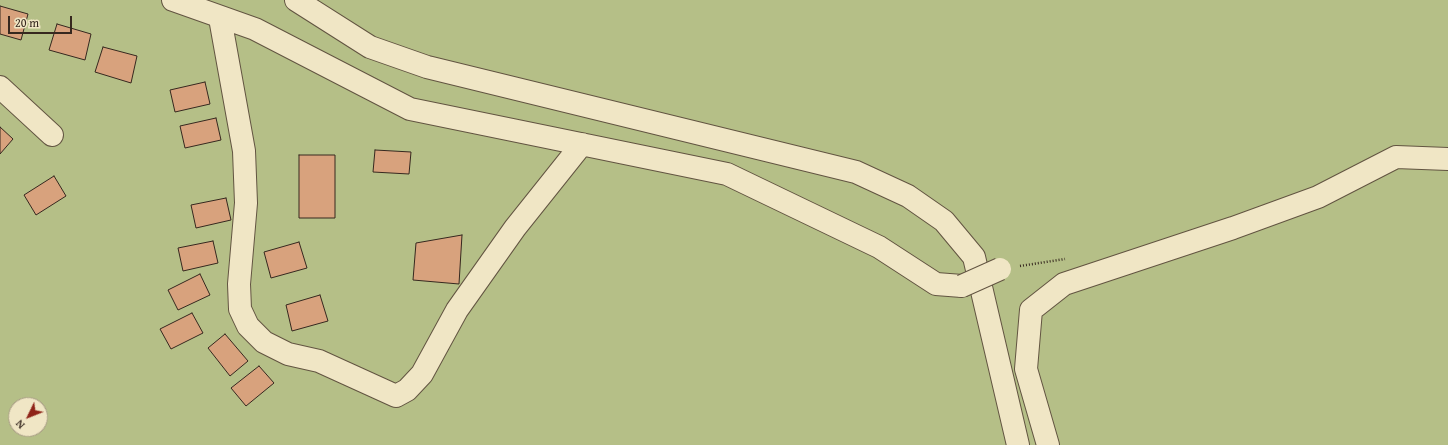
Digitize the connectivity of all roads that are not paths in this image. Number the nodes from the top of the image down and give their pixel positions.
1 (172, 0) edge
2 (296, 0) edge
3 (220, 18) junction
4 (0, 87) edge
5 (52, 135) dead end
6 (582, 144) junction
7 (1448, 159) edge
8 (1000, 270) road end
9 (1018, 445) edge
10 (1048, 445) edge

1 - 3 street
2 - 9 street
3 - 6 street
3 - 6 street
4 - 5 street
6 - 8 street, bridge
7 - 10 street

